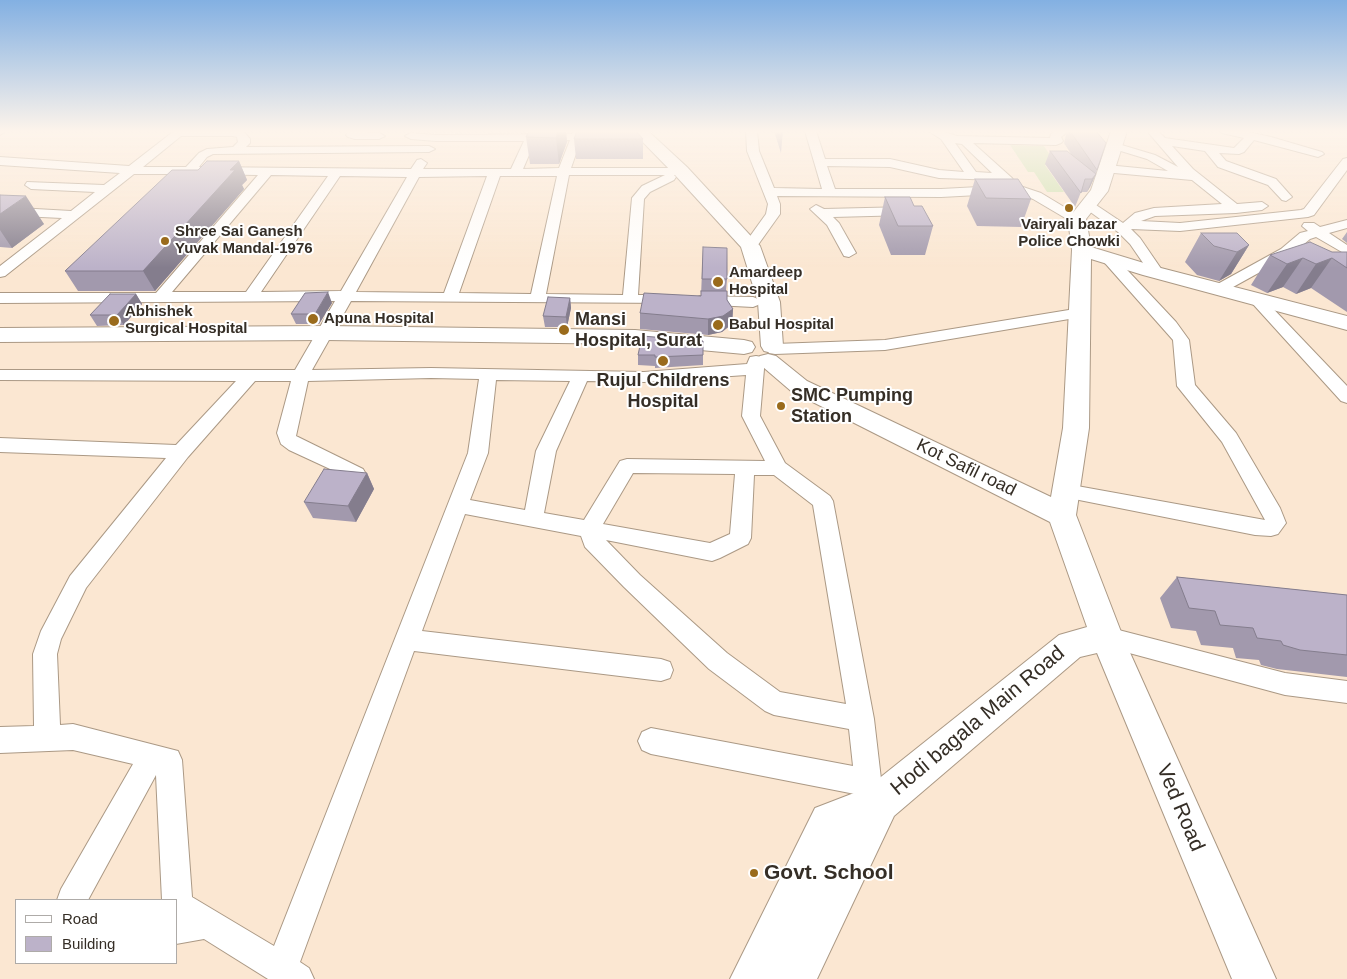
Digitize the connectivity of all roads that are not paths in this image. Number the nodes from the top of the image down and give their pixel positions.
1 (124, 177) edge
2 (183, 177) edge
3 (264, 177) edge
4 (334, 177) edge
5 (414, 177) edge
6 (492, 177) edge
7 (563, 177) edge
8 (667, 177) edge
9 (676, 177) edge
10 (677, 177) edge
11 (764, 177) edge
12 (825, 177) edge
13 (921, 177) edge
14 (994, 177) edge
15 (1004, 177) joint
16 (1105, 177) edge
17 (1187, 177) edge
18 (1190, 177) joint
19 (1257, 177) edge
20 (1336, 177) edge
21 (176, 184) edge
22 (31, 185) dead end
23 (108, 189) junction
24 (1017, 189) junction
25 (770, 192) junction
26 (803, 192) junction
27 (830, 193) junction
28 (930, 193) junction
29 (1286, 197) dead end
30 (1262, 206) dead end
31 (1232, 207) junction
32 (918, 210) edge
33 (0, 211) edge
34 (1082, 212) junction
35 (821, 213) junction
36 (75, 215) junction
37 (1298, 216) junction
38 (1256, 220) junction
39 (1347, 224) edge
40 (1126, 227) junction
41 (1314, 232) junction
42 (750, 246) junction
43 (1082, 250) junction
44 (1347, 251) edge
45 (849, 253) dead end
46 (1109, 259) junction
47 (0, 273) edge
48 (1157, 273) junction
49 (75, 284) edge
50 (1219, 288) junction
51 (251, 296) junction
52 (347, 296) junction
53 (450, 296) junction
54 (160, 297) junction
55 (538, 297) junction
56 (0, 298) edge
57 (61, 298) junction
58 (630, 299) junction
59 (1257, 300) junction
60 (753, 302) junction
61 (1081, 313) junction
62 (1347, 324) edge
63 (326, 333) junction
64 (0, 335) edge
65 (761, 354) junction
66 (488, 374) junction
67 (0, 375) edge
68 (301, 375) junction
69 (250, 376) junction
70 (581, 376) junction
71 (1347, 398) edge
72 (0, 445) edge
73 (181, 452) junction
74 (745, 467) junction
75 (778, 468) junction
76 (356, 474) edge
77 (1064, 503) junction
78 (458, 505) junction
79 (533, 519) junction
80 (589, 529) junction
81 (1107, 637) junction
82 (406, 640) junction
83 (661, 670) dead end
84 (1347, 692) edge
85 (861, 719) junction
86 (47, 738) junction
87 (0, 740) edge
88 (650, 741) dead end
89 (152, 756) junction
90 (874, 792) junction
91 (73, 899) edge
92 (177, 899) edge
93 (178, 906) edge
94 (206, 923) junction
95 (178, 929) edge
96 (289, 974) edge
97 (752, 979) edge
98 (794, 979) edge
99 (1254, 979) edge

1 - 23 street
2 - 21 street
3 - 54 street
4 - 51 street
5 - 52 street
6 - 53 street
7 - 55 street
8 - 58 street
9 - 60 main road
10 - 42 main road
11 - 25 street
12 - 27 street
13 - 28 street
14 - 15 street
15 - 24 street
16 - 34 main road
17 - 18 street
18 - 31 street
19 - 29 street
20 - 37 street
22 - 23 street
23 - 36 street
24 - 28 street
24 - 34 street
25 - 26 street
25 - 42 street
26 - 27 street
26 - 35 street
27 - 28 street
30 - 31 street
31 - 38 street
31 - 40 street
32 - 35 street
33 - 36 street
34 - 40 street
34 - 43 main road
35 - 45 street
36 - 47 street
37 - 38 street
37 - 41 street
38 - 40 street
39 - 41 street
40 - 48 street
41 - 44 street
41 - 50 street
42 - 65 main road
43 - 46 main road
43 - 61 main road
46 - 48 main road
46 - 77 street
48 - 50 main road
49 - 57 street
50 - 59 main road
51 - 52 street
51 - 54 street
52 - 53 street
52 - 63 street
53 - 55 street
54 - 57 street
55 - 58 street
56 - 57 street
58 - 60 street
59 - 62 main road
59 - 71 street
60 - 65 main road
61 - 65 street
61 - 77 main road
63 - 64 main road
63 - 65 main road
63 - 68 street
65 - 70 street
65 - 75 street
65 - 77 main road, Kot Safil road
66 - 68 street
66 - 70 street
66 - 78 street
67 - 69 street
68 - 69 street
68 - 76 street
69 - 73 street
70 - 79 street
72 - 73 street
73 - 86 street
74 - 75 street
74 - 80 street
74 - 80 street
75 - 85 street
77 - 81 main road, Ved Road
78 - 79 street
78 - 82 street
79 - 80 street
80 - 85 street
81 - 84 street
81 - 90 main road, Hodi bagala Main Road
81 - 99 main road, Ved Road
82 - 83 street
82 - 96 street
85 - 90 street
86 - 87 street
86 - 89 street
88 - 90 street
89 - 91 street
89 - 92 street
90 - 97 main road, Hodi bagala Main Road
90 - 98 main road, Hodi bagala Main Road
93 - 94 street
94 - 95 street
94 - 96 street

